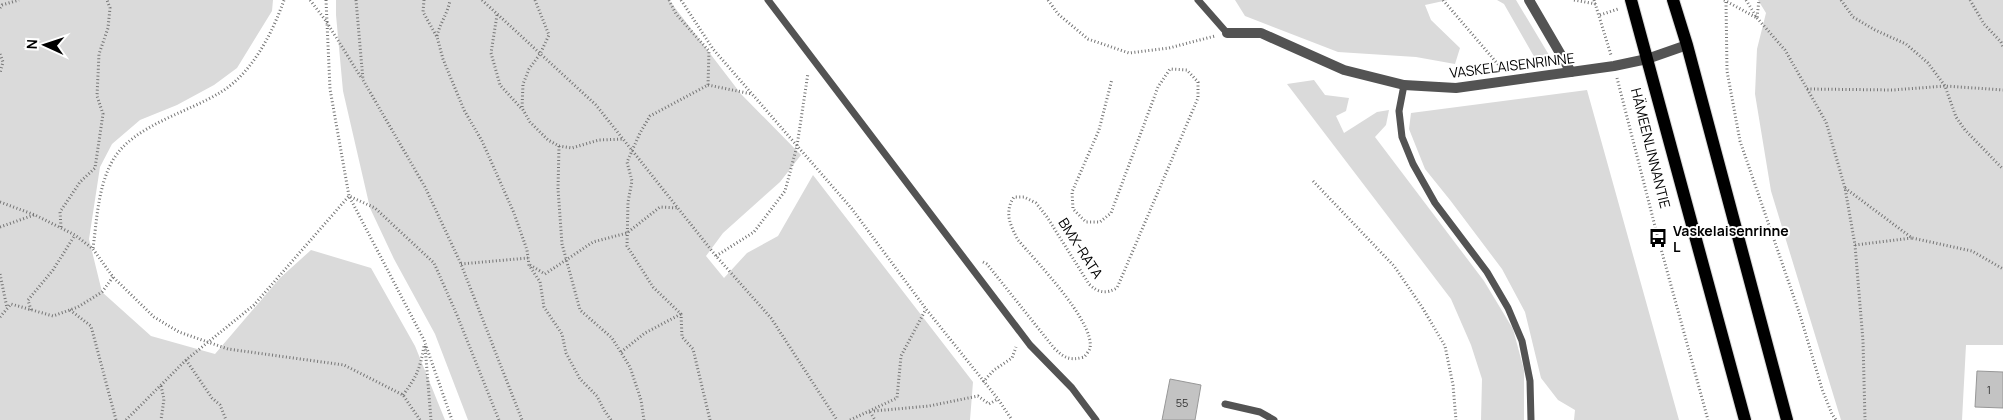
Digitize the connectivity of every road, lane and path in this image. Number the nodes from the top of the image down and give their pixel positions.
1 (19, 0) edge
2 (107, 0) edge
3 (284, 0) edge
4 (310, 0) edge
5 (326, 0) edge
6 (356, 0) edge
7 (424, 0) edge
8 (450, 0) edge
9 (482, 0) edge
10 (535, 0) edge
11 (669, 0) edge
12 (680, 0) edge
13 (768, 0) edge
14 (1048, 0) edge
15 (1198, 0) edge
16 (1443, 0) edge
17 (1529, 0) edge
18 (1574, 0) edge
19 (1594, 0) edge
20 (1630, 0) edge
21 (1672, 0) edge
22 (1746, 0) edge
23 (1759, 0) edge
24 (1841, 0) edge
25 (1970, 0) edge
26 (1725, 1) edge
27 (1596, 4) junction
28 (0, 8) edge
29 (497, 15) junction
30 (1757, 18) junction
31 (326, 21) junction
32 (1228, 33) junction
33 (437, 37) junction
34 (2002, 44) edge
35 (1687, 45) junction
36 (0, 54) edge
37 (540, 54) junction
38 (810, 56) junction
39 (1647, 59) junction
40 (1614, 66) junction
41 (1571, 72) junction
42 (0, 73) edge
43 (1112, 79) dead end
44 (363, 80) junction
45 (1512, 81) junction
46 (708, 85) junction
47 (1404, 85) junction
48 (1945, 86) junction
49 (1807, 89) junction
50 (2003, 90) edge
51 (753, 95) junction
52 (522, 108) junction
53 (624, 139) junction
54 (560, 146) junction
55 (797, 146) junction
56 (632, 149) junction
57 (2003, 168) edge
58 (1313, 181) dead end
59 (1845, 188) junction
60 (349, 196) junction
61 (0, 202) edge
62 (680, 208) junction
63 (35, 215) junction
64 (0, 227) edge
65 (62, 227) junction
66 (626, 233) junction
67 (75, 235) junction
68 (1912, 238) junction
69 (1855, 245) junction
70 (93, 249) junction
71 (716, 256) junction
72 (528, 258) junction
73 (566, 260) junction
74 (461, 264) junction
75 (987, 264) dead end
76 (529, 265) junction
77 (2003, 270) edge
78 (0, 274) edge
79 (113, 277) junction
80 (7, 309) junction
81 (926, 309) junction
82 (32, 310) junction
83 (70, 310) junction
84 (682, 314) junction
85 (0, 318) edge
86 (1018, 328) junction
87 (424, 340) junction
88 (207, 342) junction
89 (621, 352) junction
90 (186, 360) junction
91 (983, 382) junction
92 (160, 386) junction
93 (403, 395) junction
94 (998, 399) junction
95 (1225, 404) dead end
96 (870, 412) junction
97 (116, 420) edge
98 (126, 420) edge
99 (161, 420) edge
100 (226, 420) edge
101 (420, 420) edge
102 (431, 420) edge
103 (452, 420) edge
104 (499, 420) edge
105 (522, 420) edge
106 (611, 420) edge
107 (644, 420) edge
108 (710, 420) edge
109 (837, 420) edge
110 (850, 420) edge
111 (875, 420) edge
112 (1012, 420) edge
113 (1096, 420) edge
114 (1274, 420) edge
115 (1456, 420) edge
116 (1531, 420) edge
117 (1708, 420) edge
118 (1745, 420) edge
119 (1787, 420) edge
120 (1836, 420) edge
121 (1865, 420) edge

1 - 28 path
2 - 65 path
3 - 70 path
4 - 31 path
5 - 31 path
6 - 44 path
7 - 33 path
8 - 33 path
9 - 29 path
10 - 37 path
11 - 46 path
12 - 51 path
13 - 38 lane
14 - 32 path
15 - 32 lane
16 - 45 path
17 - 41 street
18 - 27 path
19 - 27 path, HÄMEENLINNANTIE
20 - 39 main road, HÄMEENLINNANTIE
21 - 35 main road
22 - 30 path
23 - 30 path
24 - 48 path
25 - 34 path
26 - 30 path
26 - 120 path
27 - 40 path, HÄMEENLINNANTIE
29 - 37 path
29 - 52 path
30 - 49 path
31 - 44 path
31 - 60 path
32 - 47 street, VASKELAISENRINNE
33 - 72 path
35 - 39 street, VASKELAISENRINNE
35 - 119 main road
36 - 42 path
37 - 52 path
37 - 53 path
38 - 55 path
38 - 86 lane
39 - 40 street, VASKELAISENRINNE
39 - 118 main road, HÄMEENLINNANTIE
40 - 41 street, VASKELAISENRINNE
40 - 117 path, HÄMEENLINNANTIE
41 - 45 street, VASKELAISENRINNE
43 - 75 path, BMX-RATA
44 - 74 path
45 - 47 street, VASKELAISENRINNE
46 - 51 path
46 - 56 path
47 - 116 lane
48 - 49 path
48 - 50 path
48 - 57 path
49 - 59 path
51 - 55 path
52 - 54 path
53 - 54 path
53 - 56 path
54 - 73 path
55 - 71 path
55 - 81 path
56 - 62 path
56 - 66 path
58 - 115 path
59 - 68 path
59 - 69 path
60 - 87 path
60 - 88 path
60 - 104 path
61 - 63 path
62 - 66 path
62 - 71 path
63 - 64 path
63 - 65 path
65 - 67 path
66 - 73 path
66 - 84 path
67 - 70 path
67 - 82 path
68 - 69 path
68 - 77 path
69 - 121 path
70 - 79 path
71 - 109 path
72 - 74 path
72 - 76 path
73 - 76 path
73 - 89 path
74 - 105 path
76 - 106 path
78 - 80 path
79 - 83 path
79 - 88 path
80 - 82 path
80 - 85 path
81 - 91 path
81 - 96 path
82 - 83 path
83 - 97 path
84 - 89 path
84 - 108 path
86 - 91 path
86 - 113 lane
87 - 93 path
87 - 102 path
87 - 103 path
88 - 90 path
88 - 93 path
89 - 107 path
90 - 92 path
90 - 100 path
91 - 94 path
92 - 98 path
92 - 99 path
93 - 101 path
94 - 96 path
94 - 112 path
95 - 114 lane
96 - 110 path
96 - 111 path

